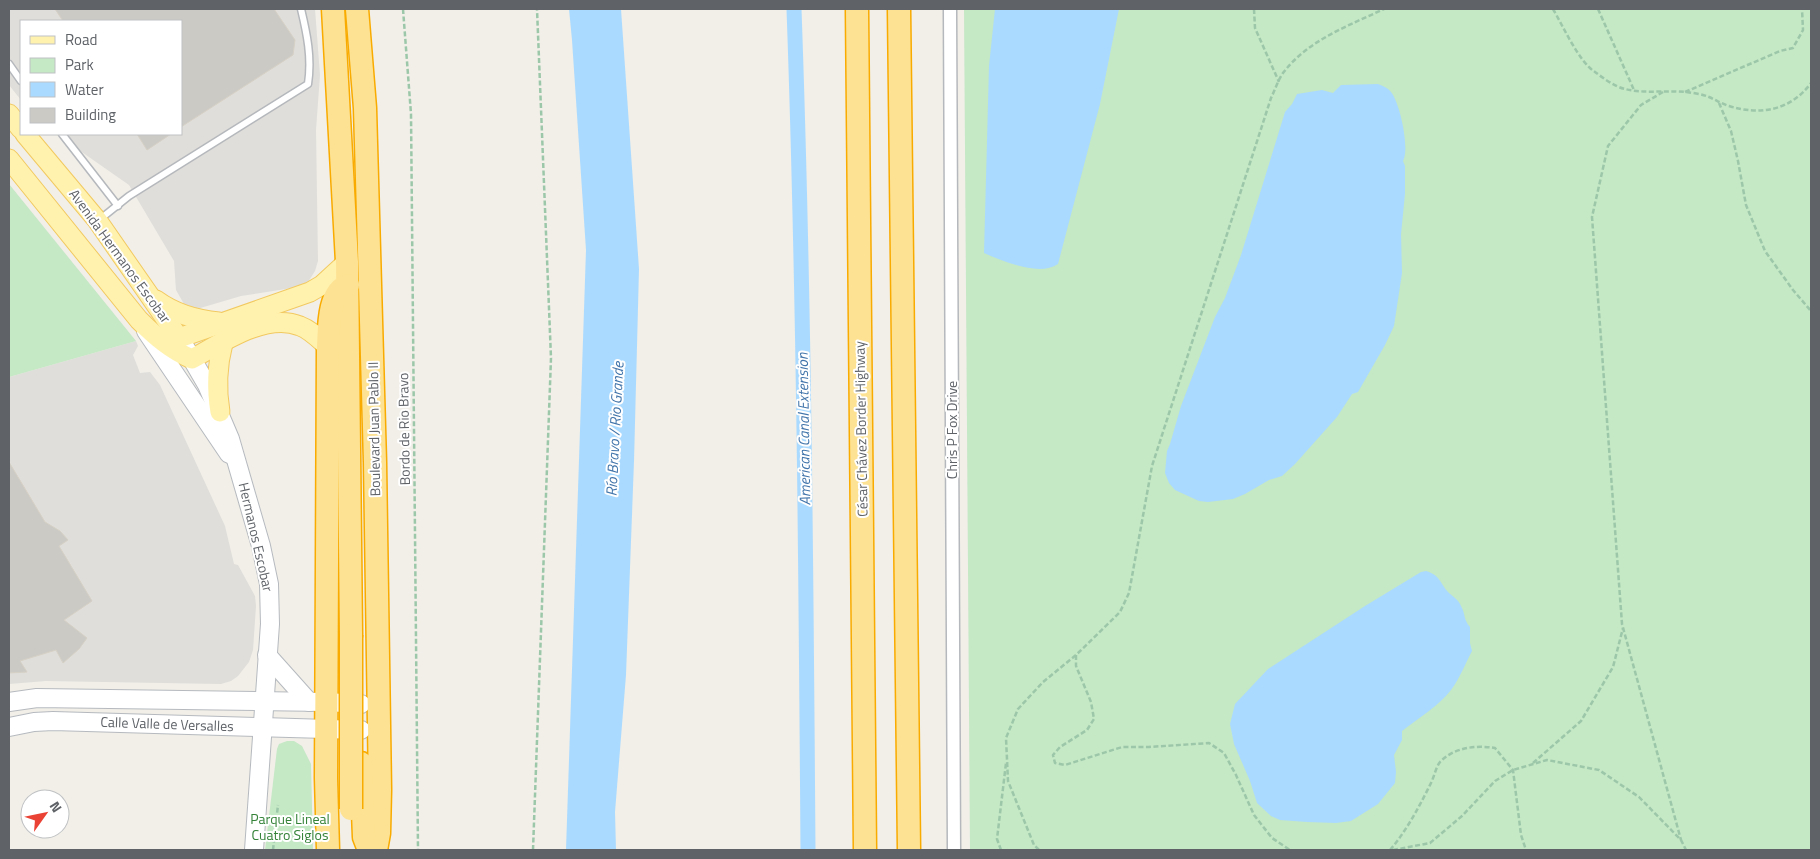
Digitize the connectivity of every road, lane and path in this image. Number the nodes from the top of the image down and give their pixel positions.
1 (302, 9) edge
2 (333, 9) edge
3 (357, 9) edge
4 (403, 9) edge
5 (537, 9) edge
6 (857, 9) edge
7 (899, 9) edge
8 (950, 9) edge
9 (1254, 9) edge
10 (1384, 9) edge
11 (1553, 9) edge
12 (1598, 9) edge
13 (1802, 9) edge
14 (9, 64) edge
15 (20, 80) edge
16 (1279, 82) junction
17 (1811, 83) edge
18 (1634, 90) junction
19 (1663, 92) junction
20 (1684, 92) junction
21 (1719, 103) junction
22 (9, 114) edge
23 (20, 128) edge
24 (26, 135) edge
25 (63, 135) edge
26 (9, 159) edge
27 (118, 206) junction
28 (98, 220) junction
29 (347, 262) junction
30 (348, 285) junction
31 (147, 294) junction
32 (1811, 311) edge
33 (139, 320) junction
34 (222, 322) junction
35 (223, 343) junction
36 (328, 347) junction
37 (184, 350) junction
38 (195, 403) junction
39 (220, 412) junction
40 (375, 462) junction
41 (238, 466) junction
42 (1623, 628) junction
43 (326, 649) junction
44 (361, 650) junction
45 (267, 655) junction
46 (1076, 655) junction
47 (265, 701) junction
48 (9, 702) edge
49 (318, 702) junction
50 (361, 704) junction
51 (9, 726) edge
52 (264, 727) junction
53 (326, 729) junction
54 (361, 730) junction
55 (1007, 757) junction
56 (1532, 764) junction
57 (1513, 770) junction
58 (326, 778) junction
59 (362, 778) junction
60 (278, 805) dead end
61 (1681, 840) junction
62 (254, 850) edge
63 (273, 850) edge
64 (328, 850) edge
65 (352, 850) edge
66 (369, 850) edge
67 (376, 850) edge
68 (418, 850) edge
69 (533, 850) edge
70 (866, 850) edge
71 (909, 850) edge
72 (954, 850) edge
73 (1001, 850) edge
74 (1039, 850) edge
75 (1290, 850) edge
76 (1392, 850) edge
77 (1526, 850) edge
78 (1686, 850) edge

1 - 27 lane
2 - 29 highway, Boulevard Juan Pablo II
3 - 40 highway, Boulevard Juan Pablo II
4 - 68 path, Bordo de Rio Bravo
5 - 69 path
6 - 70 highway, César Chávez Border Highway
7 - 71 highway
8 - 72 street, Chris P Fox Drive
9 - 16 path
10 - 16 path
11 - 18 path
12 - 18 path
13 - 20 path
14 - 15 lane
16 - 46 path
17 - 21 path
18 - 19 path
19 - 20 path
19 - 42 path
20 - 21 path
21 - 32 path
22 - 23 main road
24 - 28 main road, Avenida Hermanos Escobar
25 - 27 lane
26 - 33 main road, Avenida Hermanos Escobar
27 - 28 lane
28 - 31 main road, Avenida Hermanos Escobar
29 - 30 highway, Boulevard Juan Pablo II
29 - 34 main road
30 - 36 highway
30 - 65 highway, Boulevard Juan Pablo II, bridge
31 - 34 main road
31 - 37 main road, Avenida Hermanos Escobar
33 - 37 main road, Avenida Hermanos Escobar
33 - 38 street
34 - 37 main road
35 - 36 main road
35 - 37 main road
35 - 39 main road
36 - 43 highway
37 - 38 street
37 - 39 street, Hermanos Escobar
38 - 41 street, Hermanos Escobar
39 - 41 street, Hermanos Escobar
40 - 44 highway
40 - 67 highway, Boulevard Juan Pablo II
41 - 45 street, Hermanos Escobar
42 - 56 path
42 - 61 path
43 - 44 highway
43 - 49 highway
44 - 50 highway
45 - 47 street, Hermanos Escobar
45 - 49 street
46 - 55 path
46 - 75 path
47 - 48 street, Calle Valle de Versalles
47 - 49 street, Calle Valle de Versalles
47 - 52 street, Hermanos Escobar
49 - 50 street, Calle Valle de Versalles
49 - 53 highway
50 - 54 highway
51 - 52 street, Calle Valle de Versalles
52 - 53 street, Calle Valle de Versalles
52 - 62 street, Hermanos Escobar
53 - 54 street, Calle Valle de Versalles
53 - 58 highway
54 - 59 highway
55 - 73 path
55 - 74 path
56 - 57 path
56 - 61 path
57 - 76 path
57 - 76 path
57 - 77 path
58 - 59 highway
58 - 64 highway
59 - 66 highway
60 - 63 path
61 - 78 path

